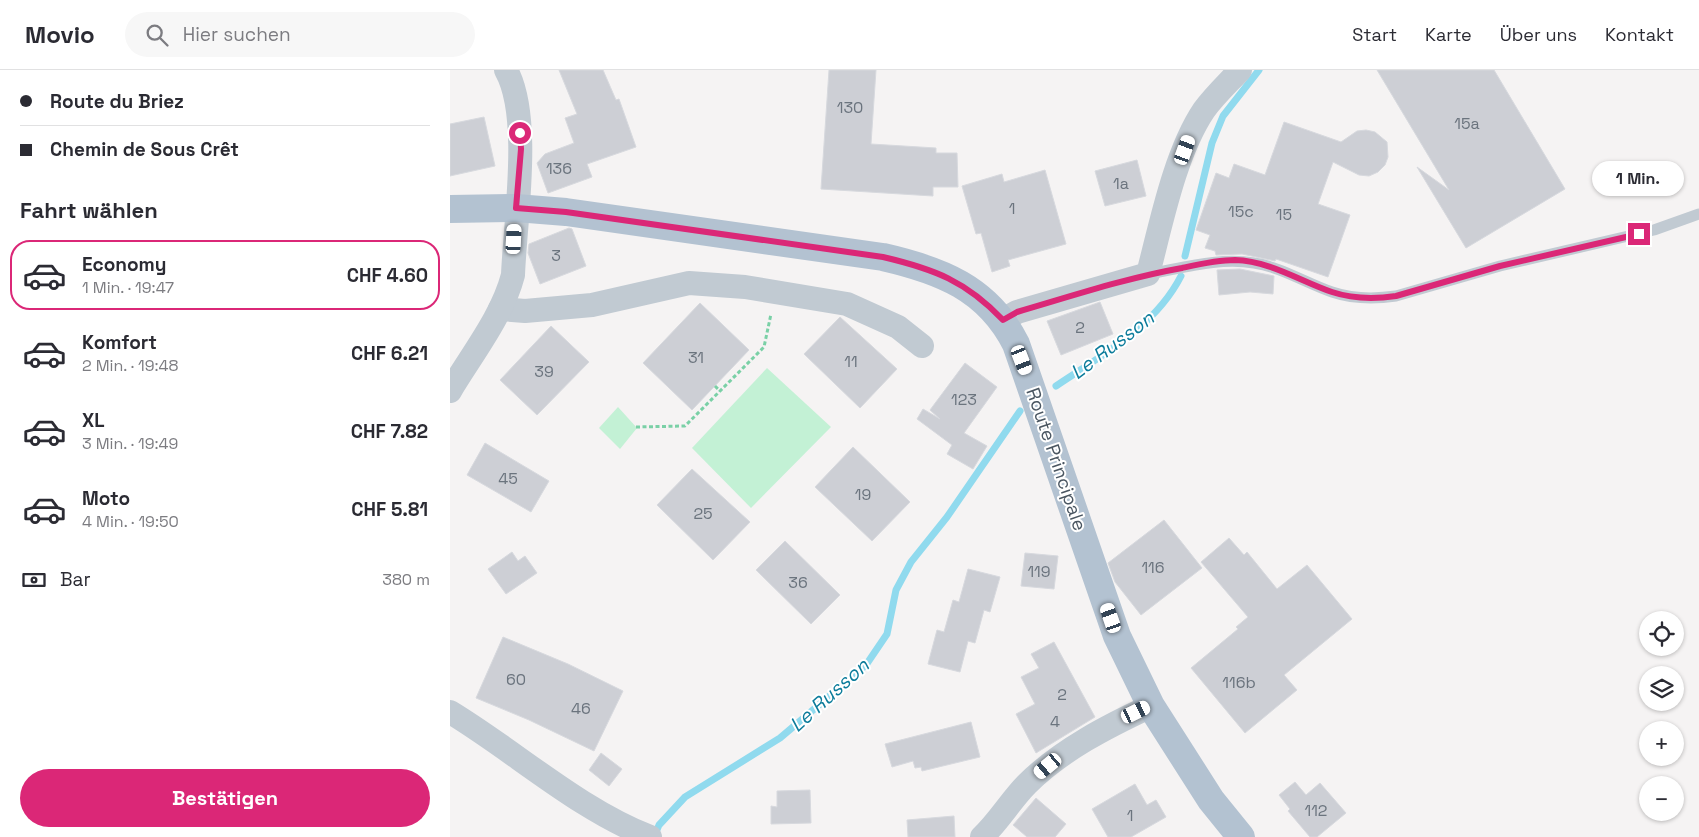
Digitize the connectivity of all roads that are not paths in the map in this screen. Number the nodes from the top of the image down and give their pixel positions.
1 (506, 70) edge
2 (1240, 70) edge
3 (516, 208) junction
4 (450, 209) edge
5 (1699, 214) edge
6 (1148, 274) junction
7 (500, 309) junction
8 (1003, 320) junction
9 (922, 346) dead end
10 (450, 391) edge
11 (1151, 706) junction
12 (450, 712) edge
13 (645, 835) edge
14 (982, 837) edge
15 (1240, 837) edge

1 - 3 street
2 - 6 street
3 - 4 main road, Route Principale
3 - 7 street
3 - 8 main road, Route Principale
5 - 6 lane
6 - 8 street
7 - 9 street
7 - 10 street
8 - 11 main road, Route Principale
11 - 14 street
11 - 15 main road, Route Principale
12 - 13 street

